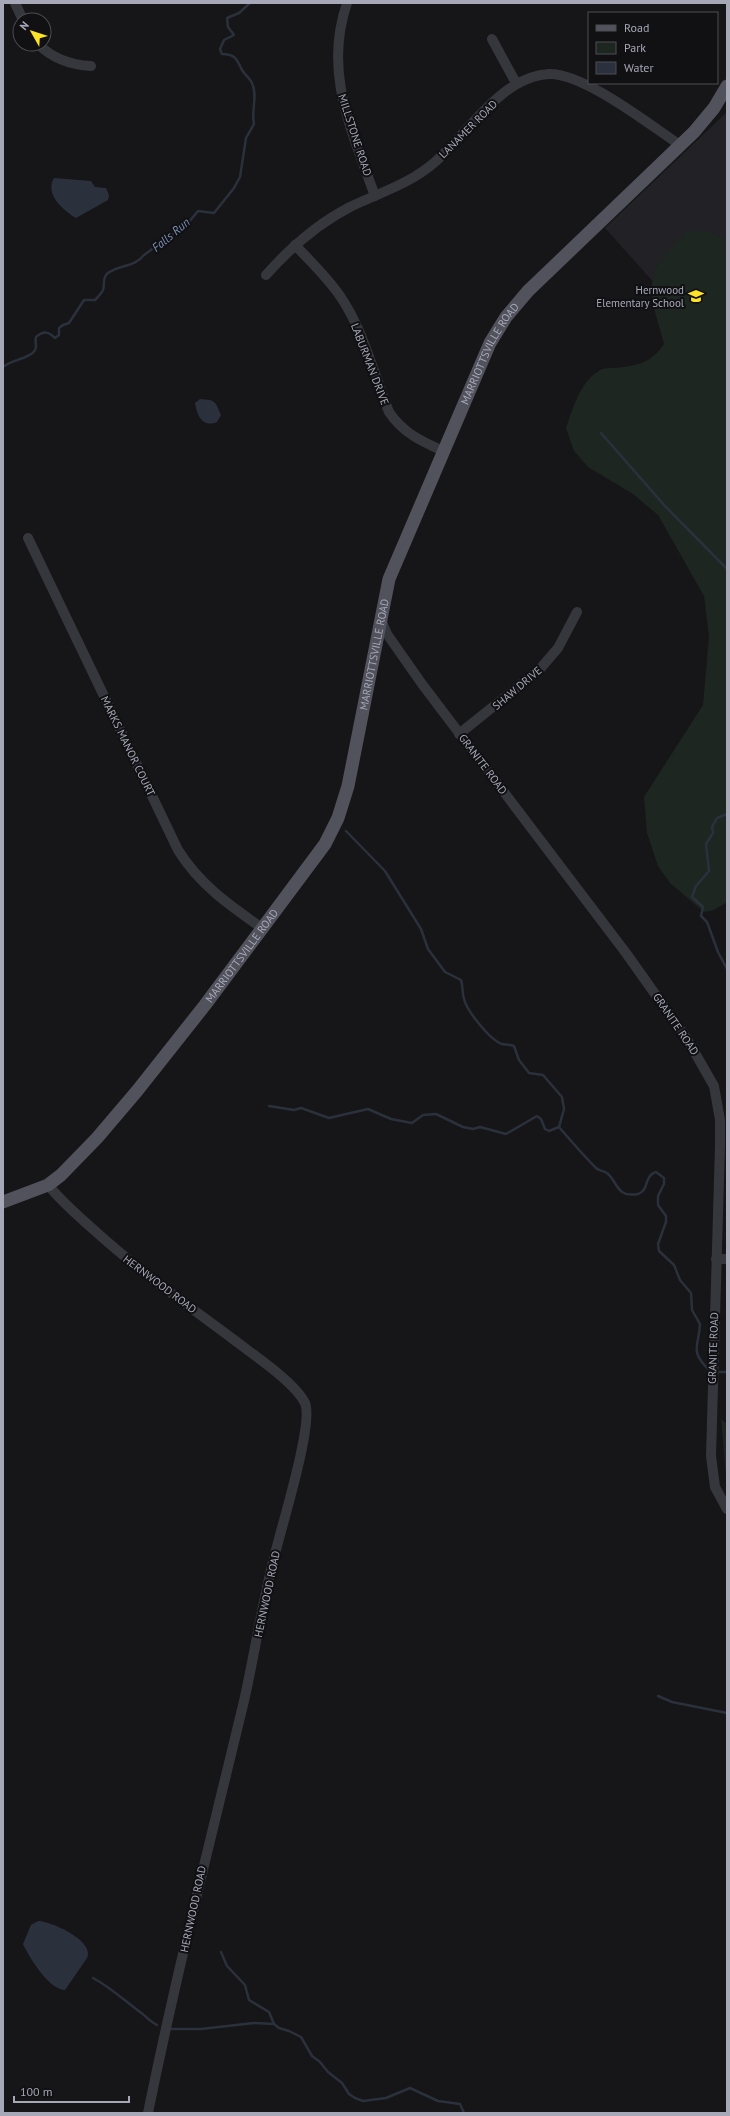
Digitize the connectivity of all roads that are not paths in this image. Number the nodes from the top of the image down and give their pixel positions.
1 (347, 3) edge
2 (492, 39) dead end
3 (47, 52) edge
4 (91, 66) dead end
5 (516, 83) junction
6 (727, 86) edge
7 (680, 145) junction
8 (375, 196) junction
9 (295, 244) junction
10 (266, 276) dead end
11 (443, 451) junction
12 (28, 538) dead end
13 (577, 612) dead end
14 (381, 620) junction
15 (459, 734) junction
16 (262, 928) junction
17 (48, 1185) junction
18 (3, 1202) edge
19 (716, 1259) junction
20 (727, 1259) edge
21 (727, 1509) edge
22 (148, 2113) edge

1 - 8 street, MILLSTONE ROAD
2 - 5 street
3 - 4 street
5 - 7 street, LANAMER ROAD
5 - 8 street, LANAMER ROAD
6 - 7 main road, MARRIOTTSVILLE ROAD
7 - 11 main road, MARRIOTTSVILLE ROAD
8 - 9 street, LANAMER ROAD
9 - 10 street, LANAMER ROAD
9 - 11 street, LABURMAN DRIVE
11 - 14 main road, MARRIOTTSVILLE ROAD
12 - 16 street, MARKS MANOR COURT
13 - 15 street, SHAW DRIVE
14 - 15 street, GRANITE ROAD
14 - 16 main road, MARRIOTTSVILLE ROAD
15 - 19 street, GRANITE ROAD
16 - 17 main road, MARRIOTTSVILLE ROAD
17 - 18 main road, MARRIOTTSVILLE ROAD
17 - 22 street, HERNWOOD ROAD
19 - 20 street
19 - 21 street, GRANITE ROAD

